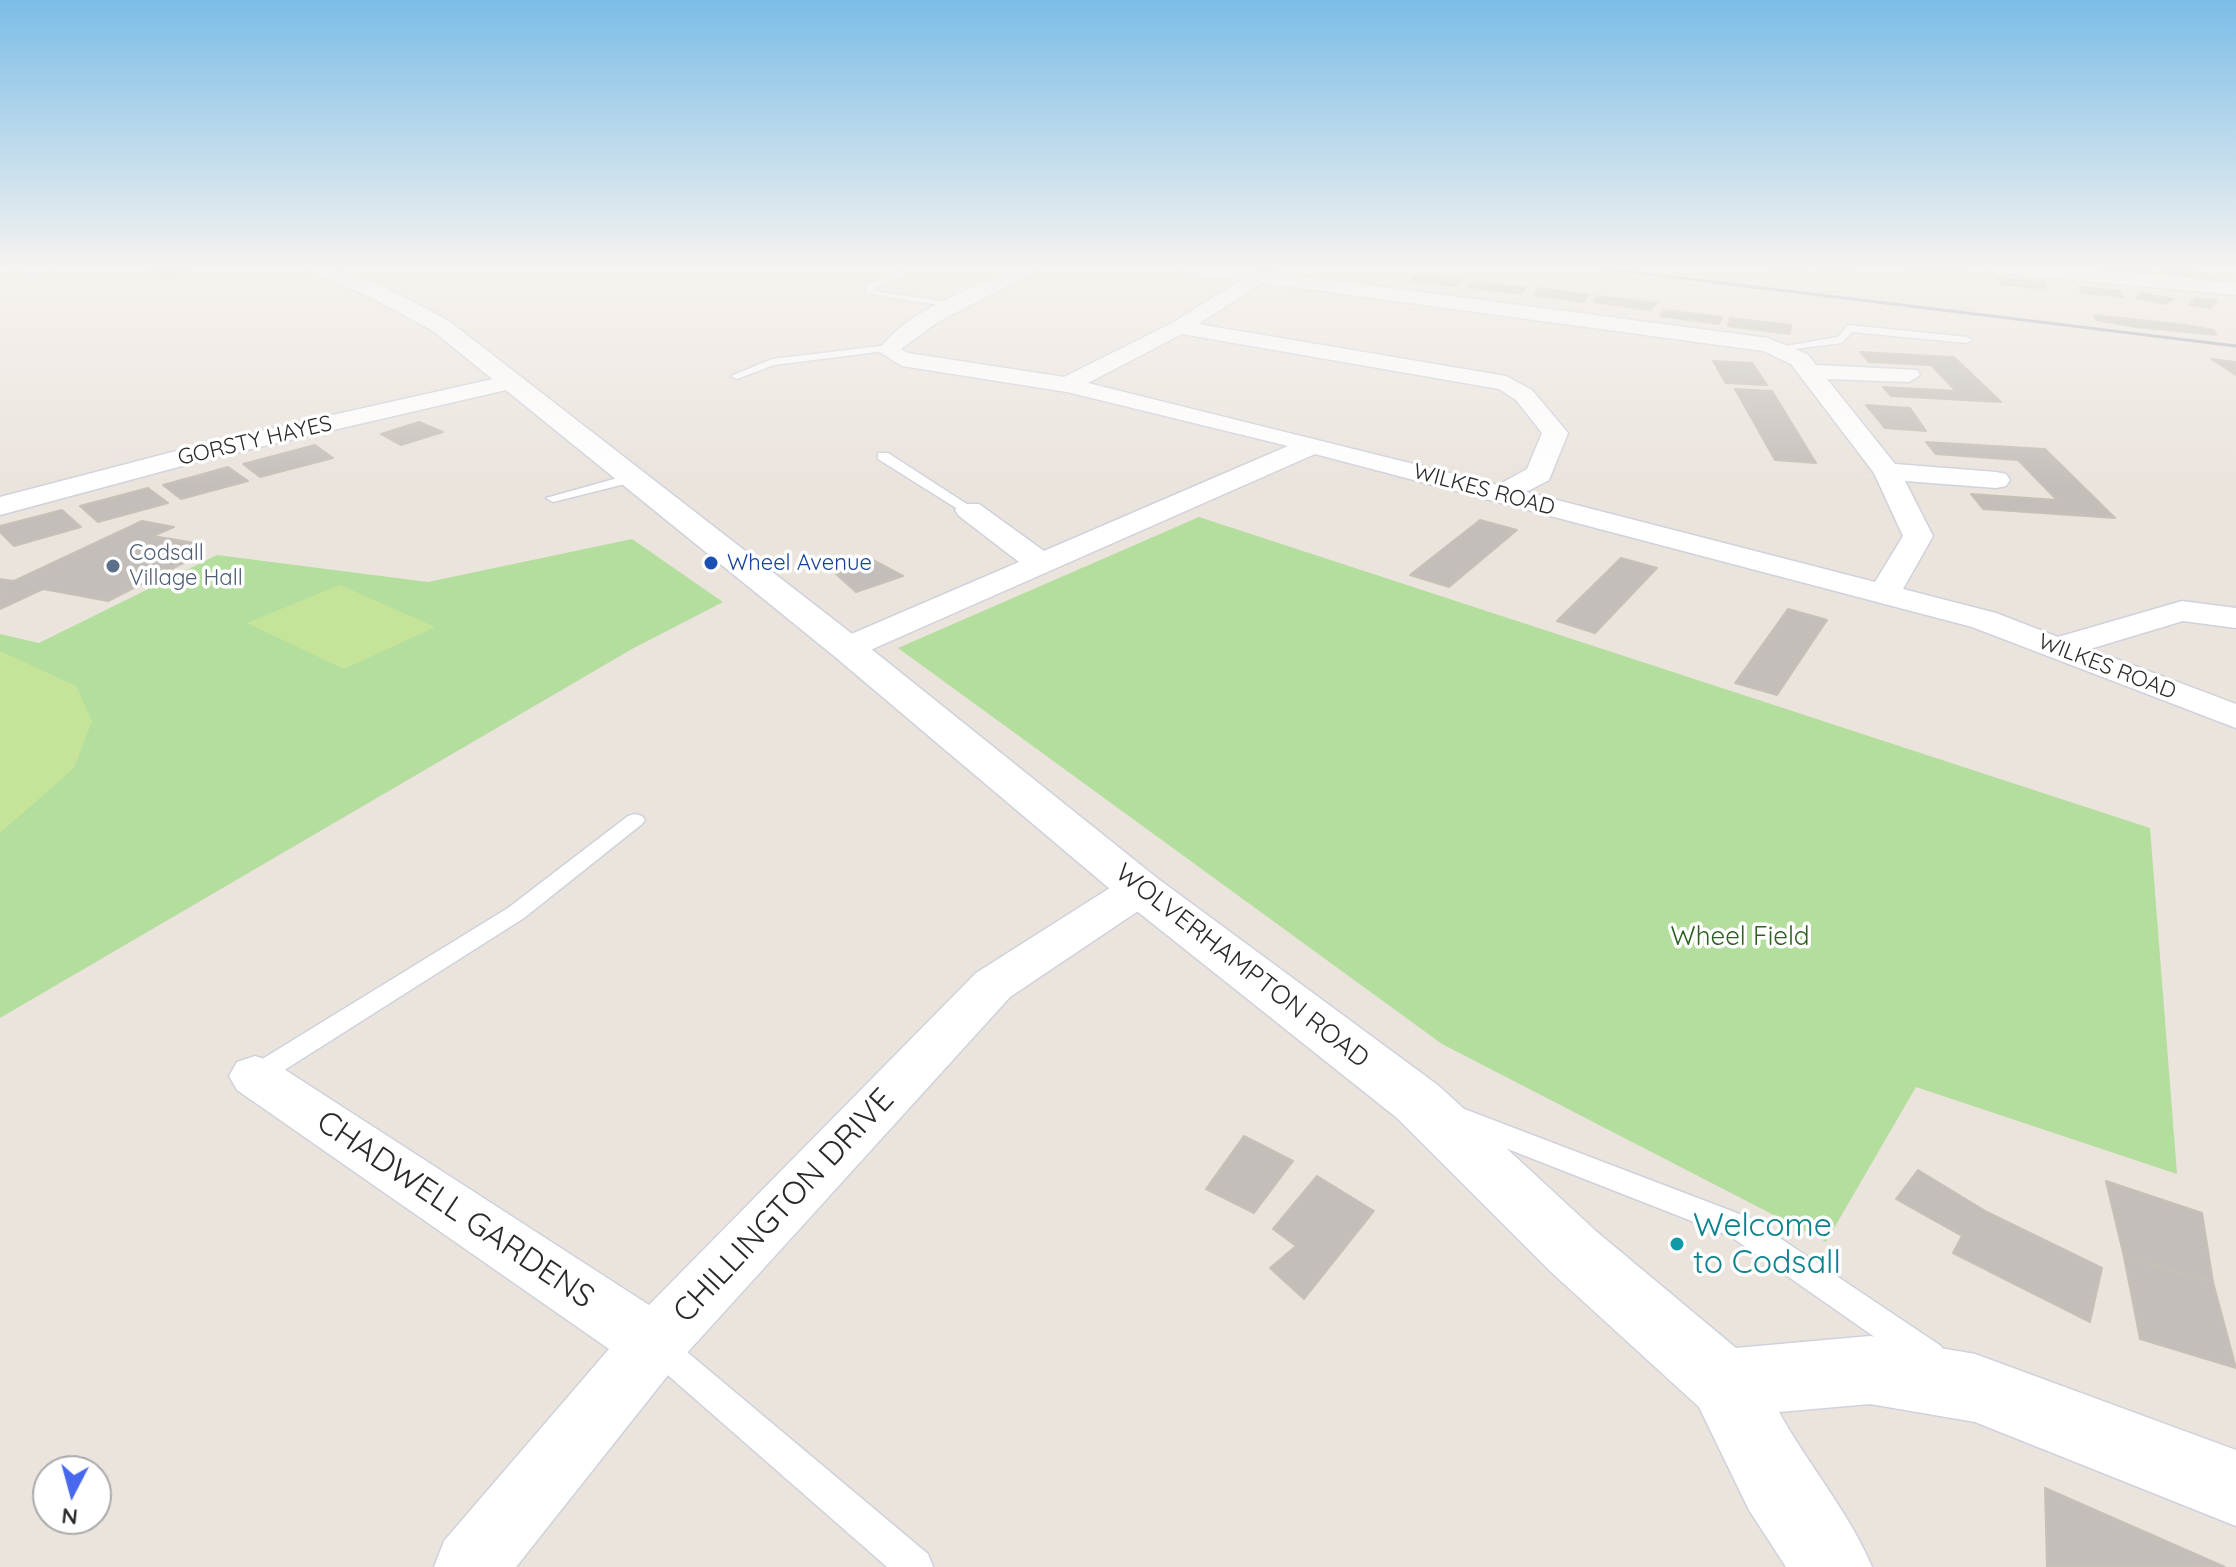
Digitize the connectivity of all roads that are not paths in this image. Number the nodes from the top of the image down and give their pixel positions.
1 (457, 339) edge
2 (896, 339) edge
3 (1156, 339) edge
4 (1250, 339) edge
5 (1731, 339) edge
6 (1842, 339) edge
7 (1958, 339) edge
8 (1967, 340) dead end
9 (889, 348) junction
10 (1779, 348) junction
11 (1809, 372) junction
12 (1909, 375) dead end
13 (737, 376) dead end
14 (511, 382) junction
15 (1067, 385) junction
16 (1313, 445) junction
17 (883, 456) dead end
18 (1887, 472) junction
19 (632, 478) junction
20 (1996, 480) dead end
21 (1500, 495) junction
22 (553, 498) dead end
23 (0, 506) edge
24 (969, 510) joint
25 (1042, 564) junction
26 (1883, 596) junction
27 (2236, 618) edge
28 (847, 648) junction
29 (2057, 648) junction
30 (2236, 717) edge
31 (635, 820) dead end
32 (1140, 889) junction
33 (255, 1076) joint
34 (1418, 1102) junction
35 (654, 1344) junction
36 (1724, 1383) junction
37 (1975, 1388) junction
38 (2236, 1488) edge
39 (470, 1567) edge
40 (915, 1567) edge
41 (1832, 1567) edge

1 - 14 street, WOLVERHAMPTON ROAD
2 - 9 street
3 - 15 street
4 - 21 street
5 - 10 street
6 - 10 lane
7 - 8 lane
9 - 13 lane
9 - 15 street, WILKES ROAD
10 - 11 street
11 - 12 street
11 - 18 street
14 - 19 street, WOLVERHAMPTON ROAD
14 - 23 street, GORSTY HAYES
15 - 16 street, WILKES ROAD
16 - 21 street, WILKES ROAD
16 - 25 street
17 - 24 lane
18 - 20 street
18 - 26 street
19 - 22 lane
19 - 28 street, WOLVERHAMPTON ROAD
21 - 26 street, WILKES ROAD
24 - 25 street
25 - 28 street
26 - 29 street, WILKES ROAD
27 - 29 street
28 - 32 street, WOLVERHAMPTON ROAD
29 - 30 street, WILKES ROAD
31 - 33 lane
32 - 34 street, WOLVERHAMPTON ROAD
32 - 35 street, CHILLINGTON DRIVE
33 - 35 street, CHADWELL GARDENS
34 - 36 street, WOLVERHAMPTON ROAD
34 - 37 lane
35 - 39 street, CHILLINGTON DRIVE
35 - 40 lane
36 - 37 street
36 - 41 street
37 - 38 street

